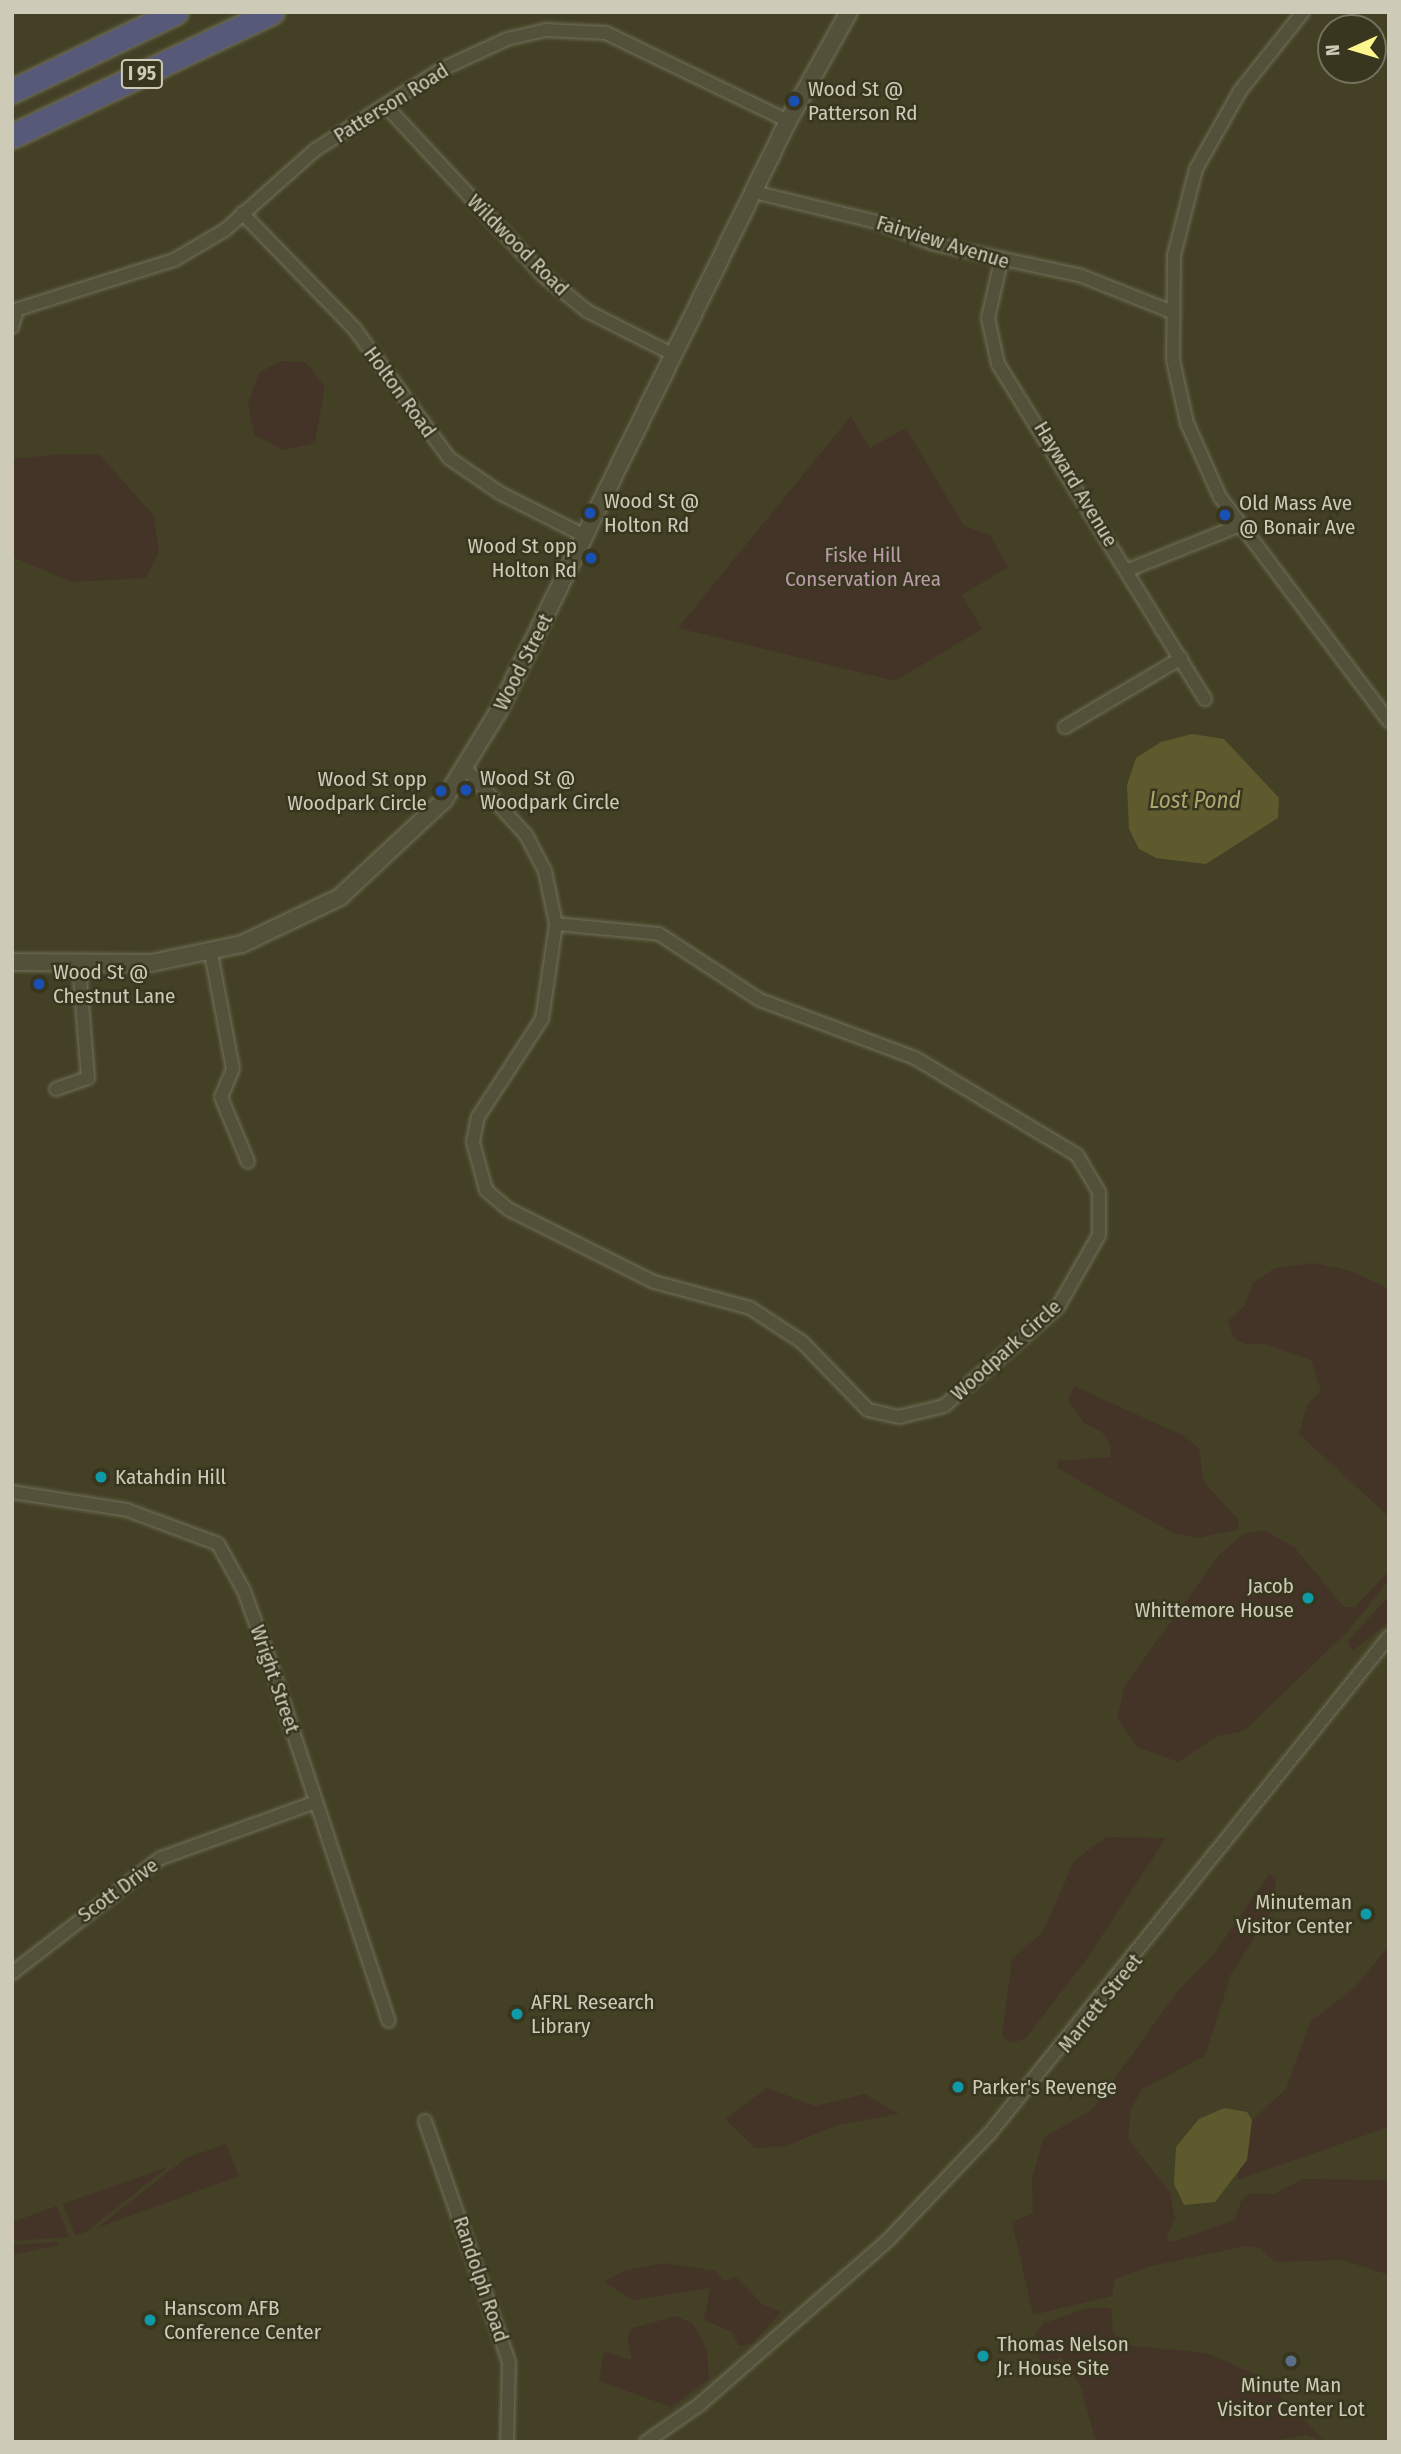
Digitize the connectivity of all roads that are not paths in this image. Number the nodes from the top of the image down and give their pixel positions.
1 (176, 12) edge
2 (272, 12) edge
3 (849, 12) edge
4 (1303, 12) edge
5 (12, 91) edge
6 (385, 105) junction
7 (788, 121) junction
8 (12, 136) edge
9 (754, 192) junction
10 (242, 213) junction
11 (1001, 261) junction
12 (1170, 311) junction
13 (14, 312) edge
14 (12, 327) edge
15 (674, 355) junction
16 (1238, 526) junction
17 (585, 536) junction
18 (1128, 570) junction
19 (1181, 658) junction
20 (1205, 699) dead end
21 (1389, 721) edge
22 (1065, 727) dead end
23 (465, 768) junction
24 (556, 924) junction
25 (211, 953) junction
26 (12, 962) edge
27 (79, 967) junction
28 (56, 1088) dead end
29 (248, 1162) dead end
30 (12, 1492) edge
31 (1389, 1637) edge
32 (316, 1802) junction
33 (12, 1973) edge
34 (388, 2021) dead end
35 (425, 2121) dead end
36 (507, 2442) edge
37 (646, 2442) edge

1 - 5 highway, I 95
2 - 8 highway, I 95
3 - 7 street, Wood Street
4 - 12 street
6 - 7 street, Patterson Road
6 - 10 street, Patterson Road
6 - 15 street, Wildwood Road
7 - 9 street, Wood Street
9 - 11 street, Fairview Avenue
9 - 15 street, Wood Street
10 - 13 street, Patterson Road
10 - 17 street, Holton Road
11 - 12 street, Fairview Avenue
11 - 18 street, Hayward Avenue
12 - 16 street
13 - 14 street, Patterson Road
15 - 17 street, Wood Street
16 - 18 street
16 - 21 street
17 - 23 street, Wood Street
18 - 19 street, Hayward Avenue
19 - 20 street, Hayward Avenue
19 - 22 street
23 - 24 street, Woodpark Circle
23 - 25 street, Wood Street
24 - 24 street, Woodpark Circle
25 - 27 street, Wood Street
25 - 29 street
26 - 27 street, Wood Street
27 - 28 street
30 - 32 street, Wright Street
31 - 37 street, Marrett Street
32 - 33 street, Scott Drive
32 - 34 street, Wright Street
35 - 36 street, Randolph Road

